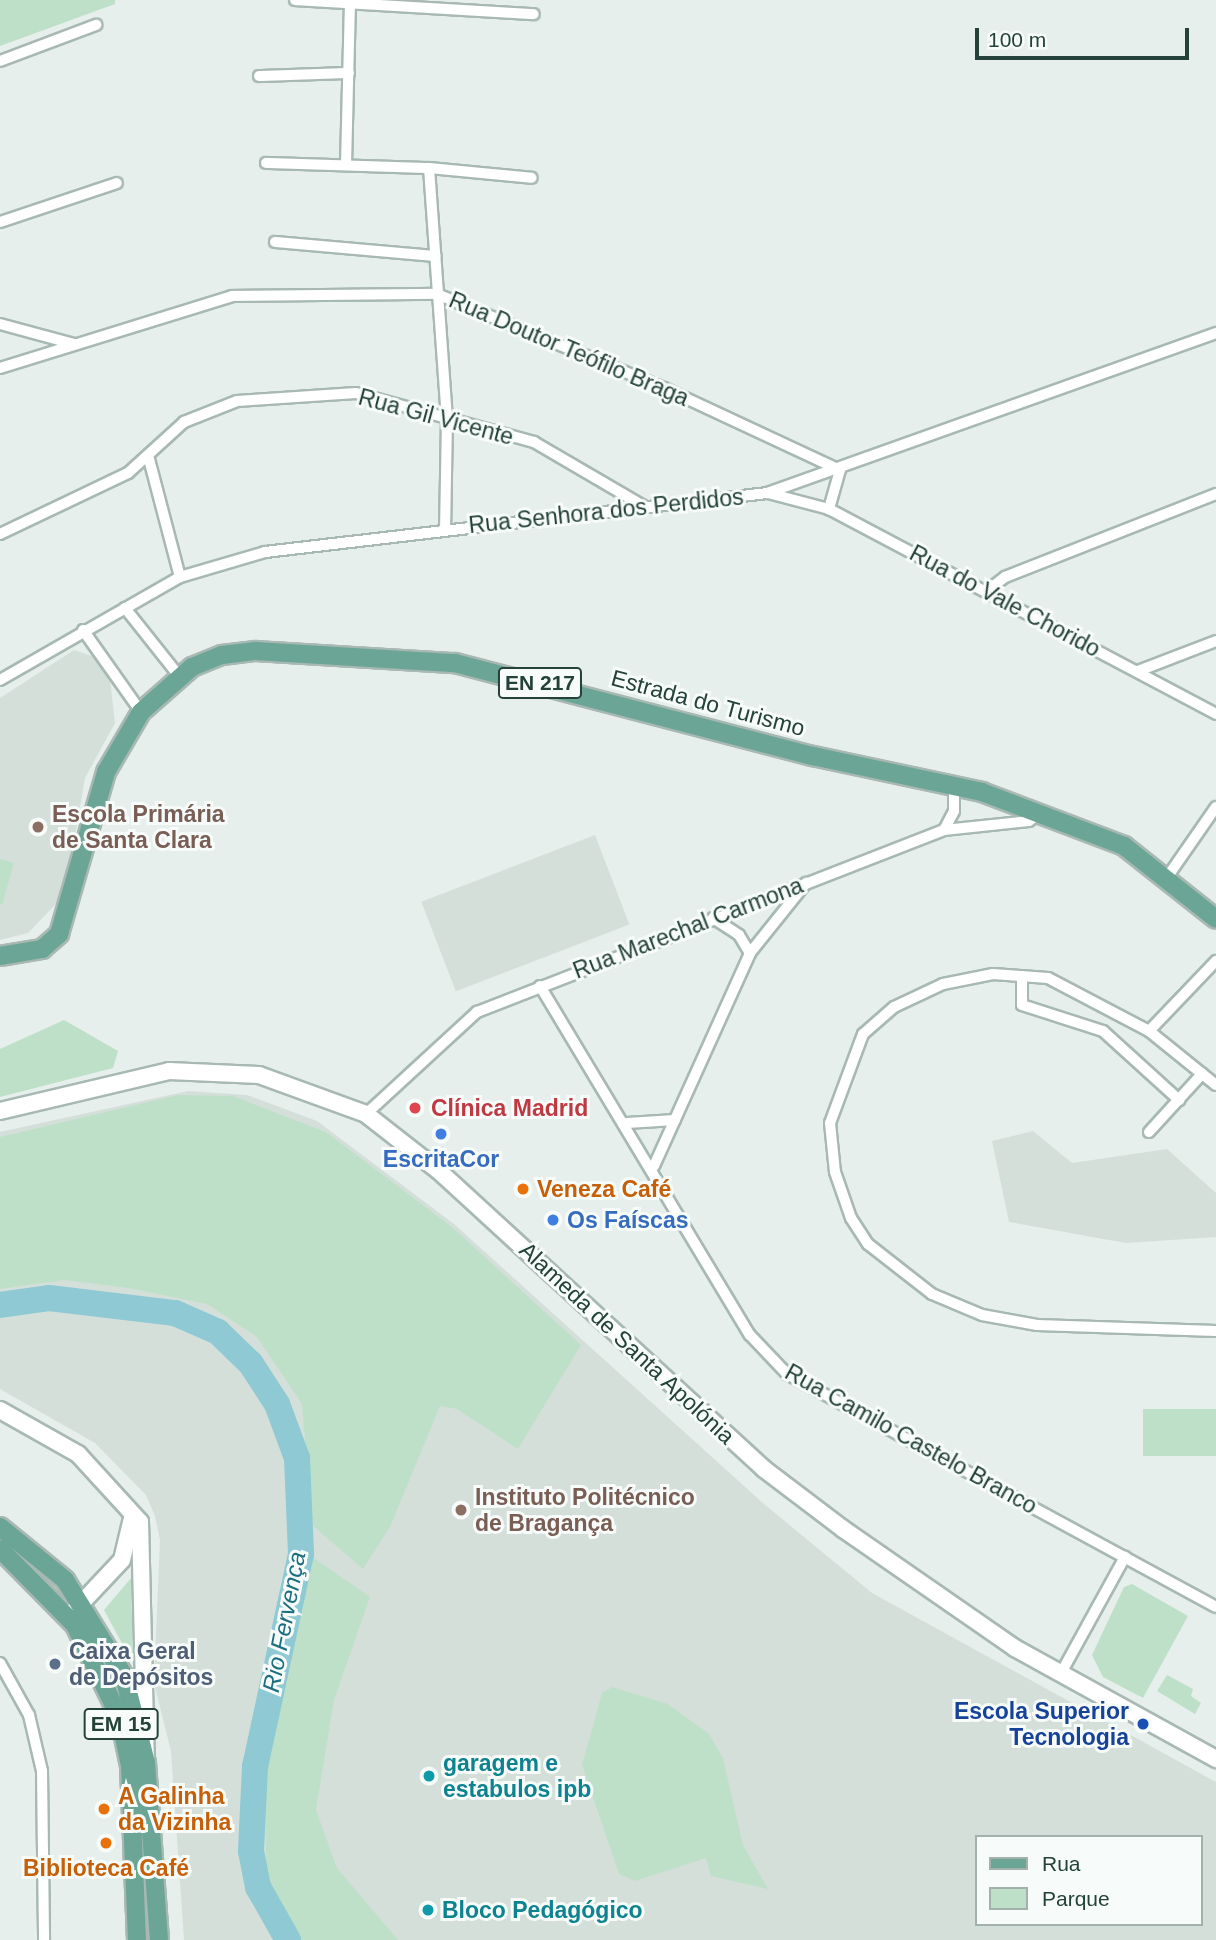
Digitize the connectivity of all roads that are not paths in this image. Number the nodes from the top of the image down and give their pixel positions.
1 (295, 0) edge
2 (350, 5) junction
3 (534, 14) dead end
4 (96, 25) dead end
5 (0, 61) edge
6 (349, 73) junction
7 (259, 76) dead end
8 (266, 163) dead end
9 (346, 165) junction
10 (429, 168) junction
11 (532, 178) dead end
12 (117, 183) dead end
13 (0, 222) edge
14 (275, 242) dead end
15 (435, 256) junction
16 (437, 294) junction
17 (0, 324) edge
18 (1216, 333) edge
19 (74, 344) junction
20 (0, 368) edge
21 (447, 418) junction
22 (149, 459) junction
23 (840, 470) junction
24 (767, 493) junction
25 (1216, 494) edge
26 (642, 505) junction
27 (829, 509) junction
28 (445, 529) junction
29 (0, 534) edge
30 (180, 577) junction
31 (987, 591) junction
32 (125, 608) junction
33 (83, 630) junction
34 (1216, 640) edge
35 (1138, 671) junction
36 (179, 676) junction
37 (0, 680) edge
38 (141, 712) junction
39 (1216, 714) edge
40 (954, 786) junction
41 (1216, 807) edge
42 (1043, 810) junction
43 (944, 830) junction
44 (1168, 876) junction
45 (807, 881) junction
46 (713, 918) junction
47 (1216, 919) edge
48 (750, 953) junction
49 (0, 956) edge
50 (1216, 961) edge
51 (1022, 976) junction
52 (540, 986) junction
53 (1149, 1031) junction
54 (1202, 1074) junction
55 (1216, 1086) edge
56 (1179, 1100) junction
57 (0, 1111) edge
58 (366, 1114) junction
59 (675, 1120) junction
60 (627, 1123) junction
61 (1149, 1132) dead end
62 (654, 1166) junction
63 (1216, 1331) edge
64 (0, 1410) edge
65 (132, 1512) junction
66 (0, 1527) edge
67 (0, 1549) edge
68 (1125, 1556) junction
69 (65, 1580) junction
70 (99, 1584) junction
71 (81, 1600) junction
72 (1216, 1608) edge
73 (75, 1625) junction
74 (0, 1663) edge
75 (1060, 1675) junction
76 (1216, 1759) edge
77 (146, 1763) junction
78 (44, 1940) edge
79 (137, 1940) edge
80 (159, 1940) edge

1 - 2 street
2 - 3 street
2 - 6 street
4 - 5 street
6 - 7 street
6 - 9 street
8 - 9 street
9 - 10 street
10 - 11 street
10 - 15 street
12 - 13 street
14 - 15 street
15 - 16 street
16 - 19 street, Rua Doutor Teófilo Braga
16 - 21 street
16 - 23 street, Rua Doutor Teófilo Braga
17 - 19 street
18 - 23 street, Rua Senhora dos Perdidos
19 - 20 street, Rua Doutor Teófilo Braga
21 - 22 street, Rua Gil Vicente
21 - 26 street, Rua Gil Vicente
21 - 28 street
22 - 29 street, Rua Gil Vicente
22 - 30 street
23 - 24 street, Rua Senhora dos Perdidos
23 - 27 street
24 - 26 street, Rua Senhora dos Perdidos
24 - 27 street, Rua do Vale Chorido
25 - 31 street
26 - 28 street, Rua Senhora dos Perdidos
27 - 31 street, Rua do Vale Chorido
28 - 30 street, Rua Senhora dos Perdidos
30 - 32 street, Rua Senhora dos Perdidos
31 - 35 street, Rua do Vale Chorido
32 - 33 street, Rua Senhora dos Perdidos
32 - 36 street
33 - 37 street, Rua Senhora dos Perdidos
33 - 38 street
34 - 35 street
35 - 39 street, Rua do Vale Chorido
36 - 38 main road, Estrada do Turismo / EN 217
36 - 40 main road, Estrada do Turismo / EN 217
38 - 49 main road, Estrada do Turismo / EN 217
40 - 42 main road, Estrada do Turismo / EN 217
40 - 43 street
41 - 44 street
42 - 43 street, Rua Marechal Carmona
42 - 44 main road, Estrada do Turismo / EN 217
43 - 45 street, Rua Marechal Carmona
44 - 47 main road, Estrada do Turismo / EN 217
45 - 46 street, Rua Marechal Carmona
45 - 48 street
46 - 48 street
46 - 52 street, Rua Marechal Carmona
48 - 59 street
50 - 53 street
51 - 53 street
51 - 56 street
51 - 63 street
52 - 58 street, Rua Marechal Carmona
52 - 60 street, Rua Camilo Castelo Branco
53 - 54 street
54 - 55 street
54 - 56 street
56 - 61 street
57 - 58 street, Alameda de Santa Apolónia
58 - 75 street, Alameda de Santa Apolónia
59 - 60 street
59 - 62 street
60 - 62 street, Rua Camilo Castelo Branco
62 - 68 street, Rua Camilo Castelo Branco
64 - 65 street
65 - 70 street
65 - 77 street
66 - 69 main road, EM 15
67 - 73 main road, EM 15
68 - 72 street, Rua Camilo Castelo Branco
68 - 75 street
69 - 70 street
69 - 71 main road, EM 15
70 - 71 street
71 - 73 street
71 - 77 main road, EM 15
73 - 79 main road, EM 15
74 - 78 street
75 - 76 street, Alameda de Santa Apolónia
77 - 80 main road, EM 15

